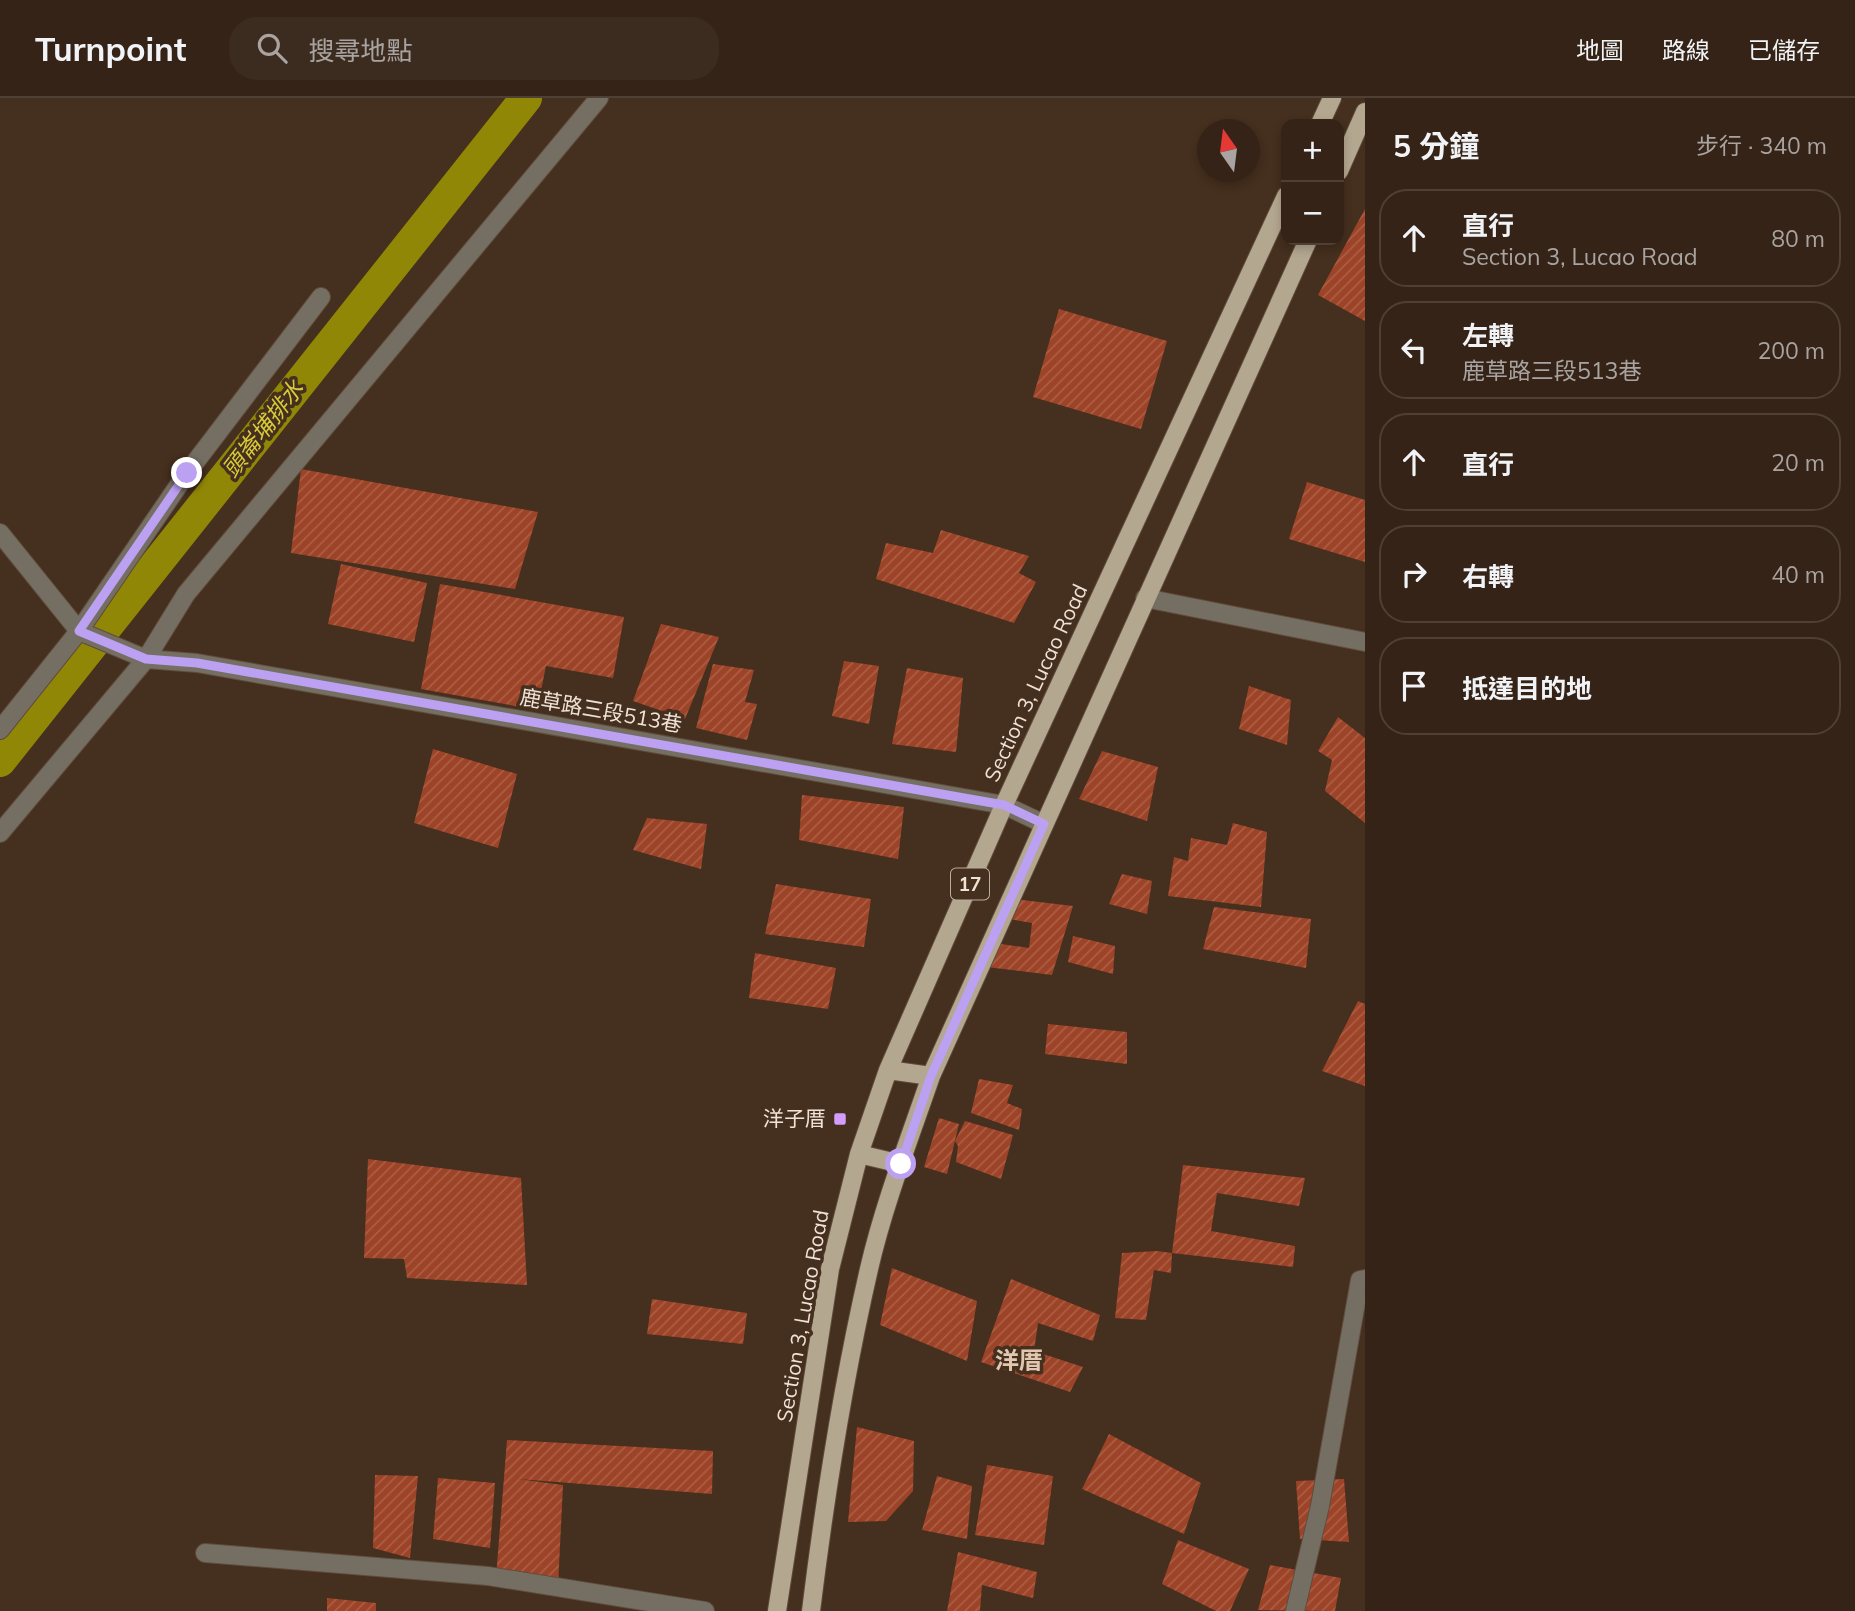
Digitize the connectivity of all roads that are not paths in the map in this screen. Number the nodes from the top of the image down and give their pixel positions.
1 (599, 98) edge
2 (1332, 98) edge
3 (1365, 112) edge
4 (1322, 119) edge
5 (1344, 160) edge
6 (1281, 207) edge
7 (1306, 245) edge
8 (321, 297) dead end
9 (0, 533) edge
10 (1145, 598) junction
11 (79, 631) junction
12 (1365, 642) edge
13 (146, 659) junction
14 (0, 730) edge
15 (1004, 805) junction
16 (1044, 824) junction
17 (0, 833) edge
18 (888, 1070) junction
19 (931, 1076) junction
20 (859, 1154) junction
21 (901, 1164) junction
22 (1365, 1279) edge
23 (205, 1553) dead end
24 (705, 1611) edge
25 (777, 1611) edge
26 (811, 1611) edge
27 (1295, 1611) edge

1 - 13 lane
2 - 4 main road
3 - 5 main road
6 - 15 main road, Section 3, Lucao Road / 17
7 - 10 main road, 17
8 - 11 lane
9 - 11 lane
10 - 12 lane
10 - 16 main road, 17
11 - 13 lane, 鹿草路三段513巷
11 - 14 lane
13 - 15 lane, 鹿草路三段513巷
13 - 17 lane
15 - 16 lane, 鹿草路三段513巷
15 - 18 main road, Section 3, Lucao Road / 17
16 - 19 main road, 17
18 - 19 main road
18 - 20 main road, Section 3, Lucao Road / 17
19 - 21 main road, 17
20 - 21 main road
20 - 25 main road, Section 3, Lucao Road / 17
21 - 26 main road, 17
22 - 27 lane
23 - 24 lane

